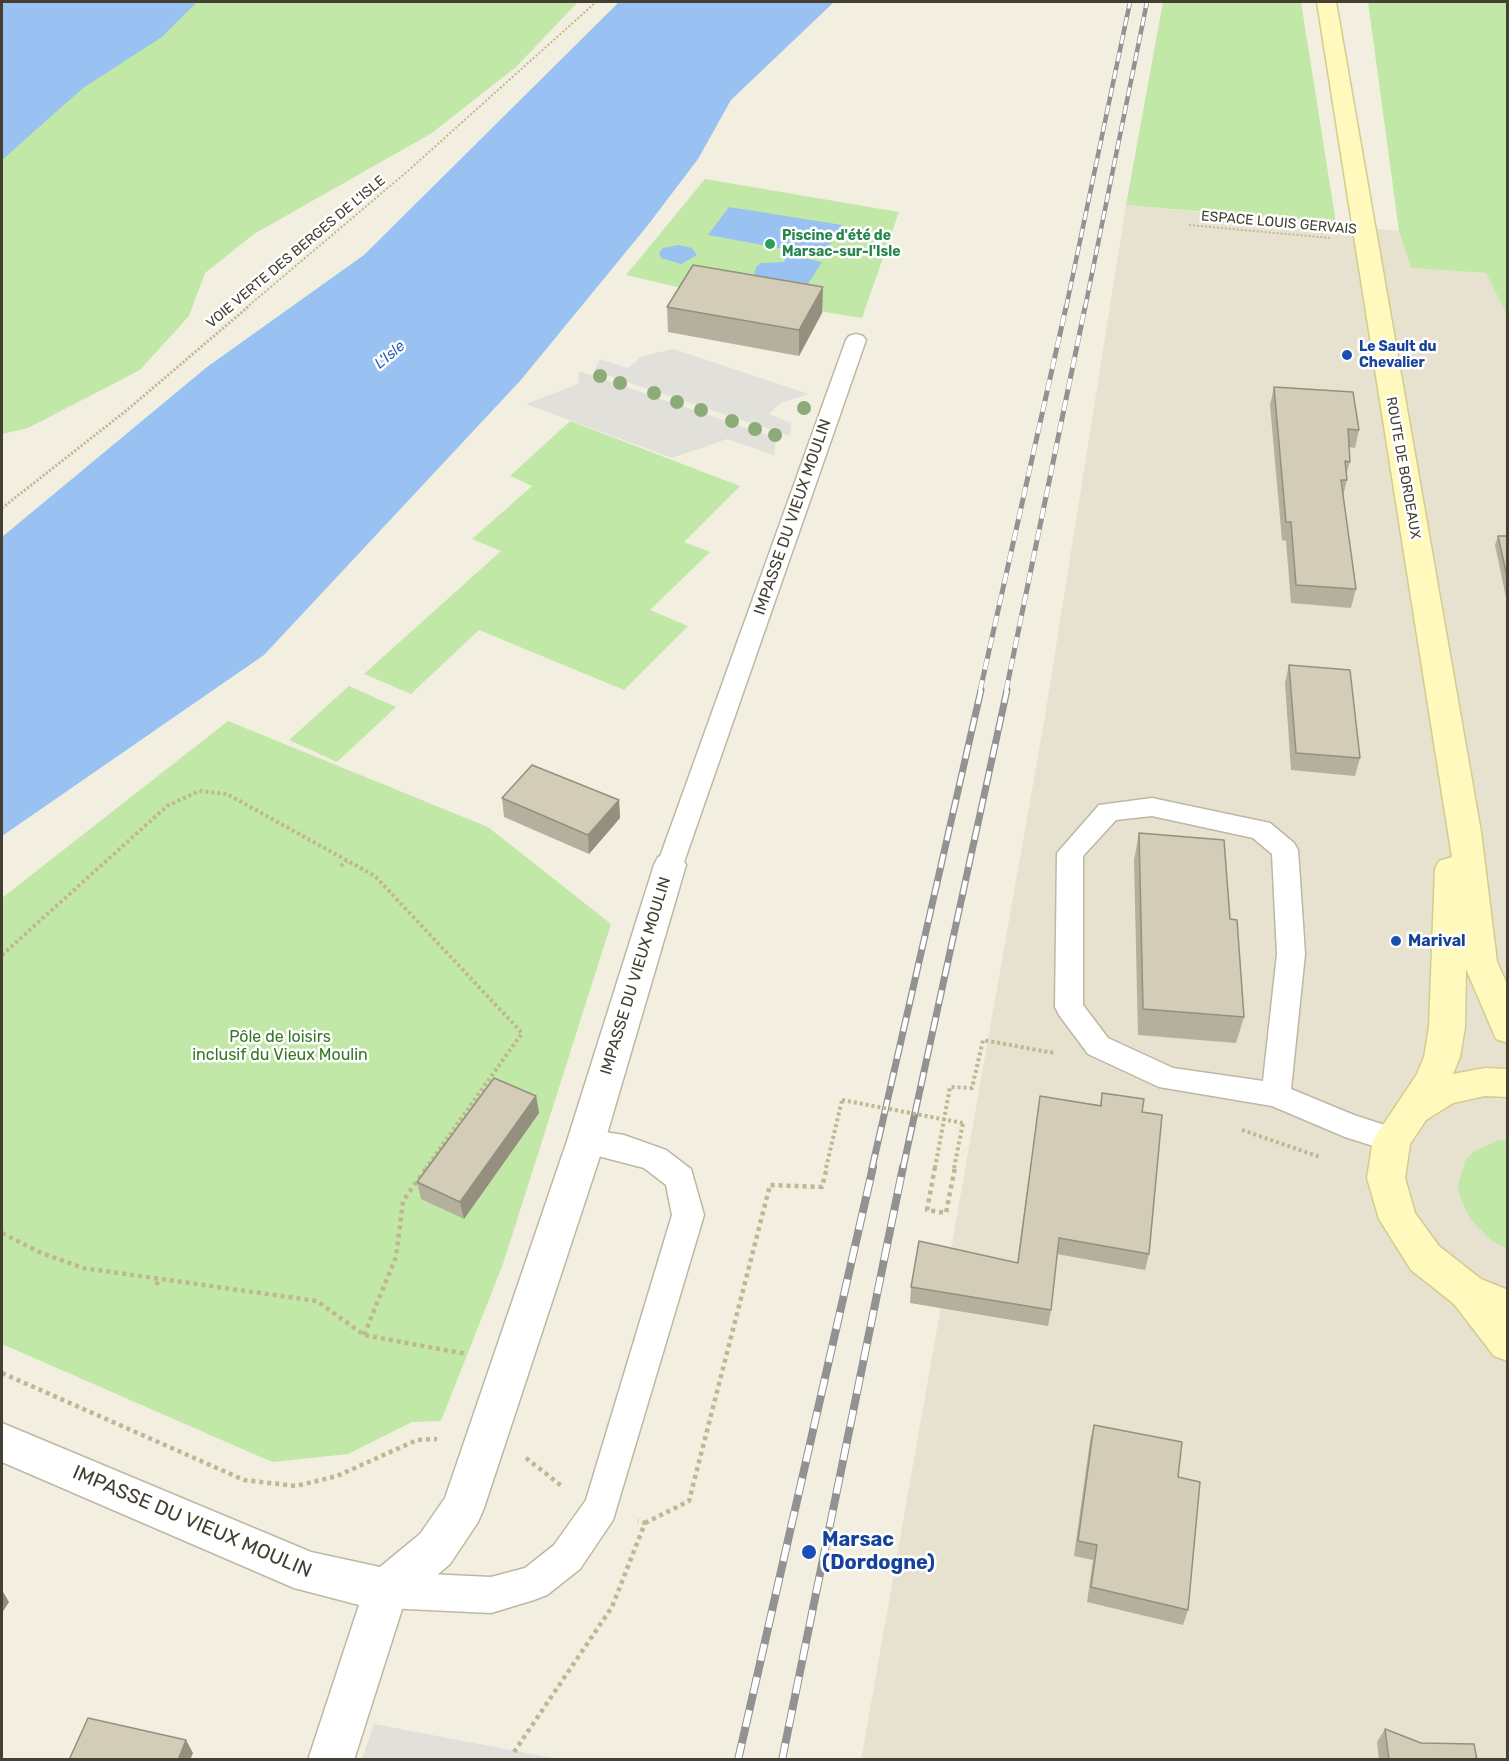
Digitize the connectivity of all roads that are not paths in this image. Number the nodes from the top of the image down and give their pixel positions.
1 (1330, 8) edge
2 (855, 340) dead end
3 (1455, 771) junction
4 (670, 865) joint
5 (1508, 1029) edge
6 (1508, 1083) edge
7 (1276, 1095) junction
8 (1402, 1125) junction
9 (586, 1142) junction
10 (1467, 1291) junction
11 (1508, 1309) edge
12 (1508, 1343) edge
13 (2, 1442) edge
14 (386, 1590) junction
15 (331, 1760) edge

1 - 3 main road, ROUTE DE BORDEAUX
2 - 4 lane, IMPASSE DU VIEUX MOULIN
3 - 5 main road, ROUTE DE BORDEAUX
3 - 8 main road, ROUTE DE BORDEAUX
4 - 9 street, IMPASSE DU VIEUX MOULIN
6 - 8 main road
7 - 7 lane
7 - 8 lane
8 - 10 main road
9 - 14 street, IMPASSE DU VIEUX MOULIN
9 - 14 lane
10 - 11 main road
10 - 12 main road
13 - 14 street, IMPASSE DU VIEUX MOULIN
14 - 15 street

